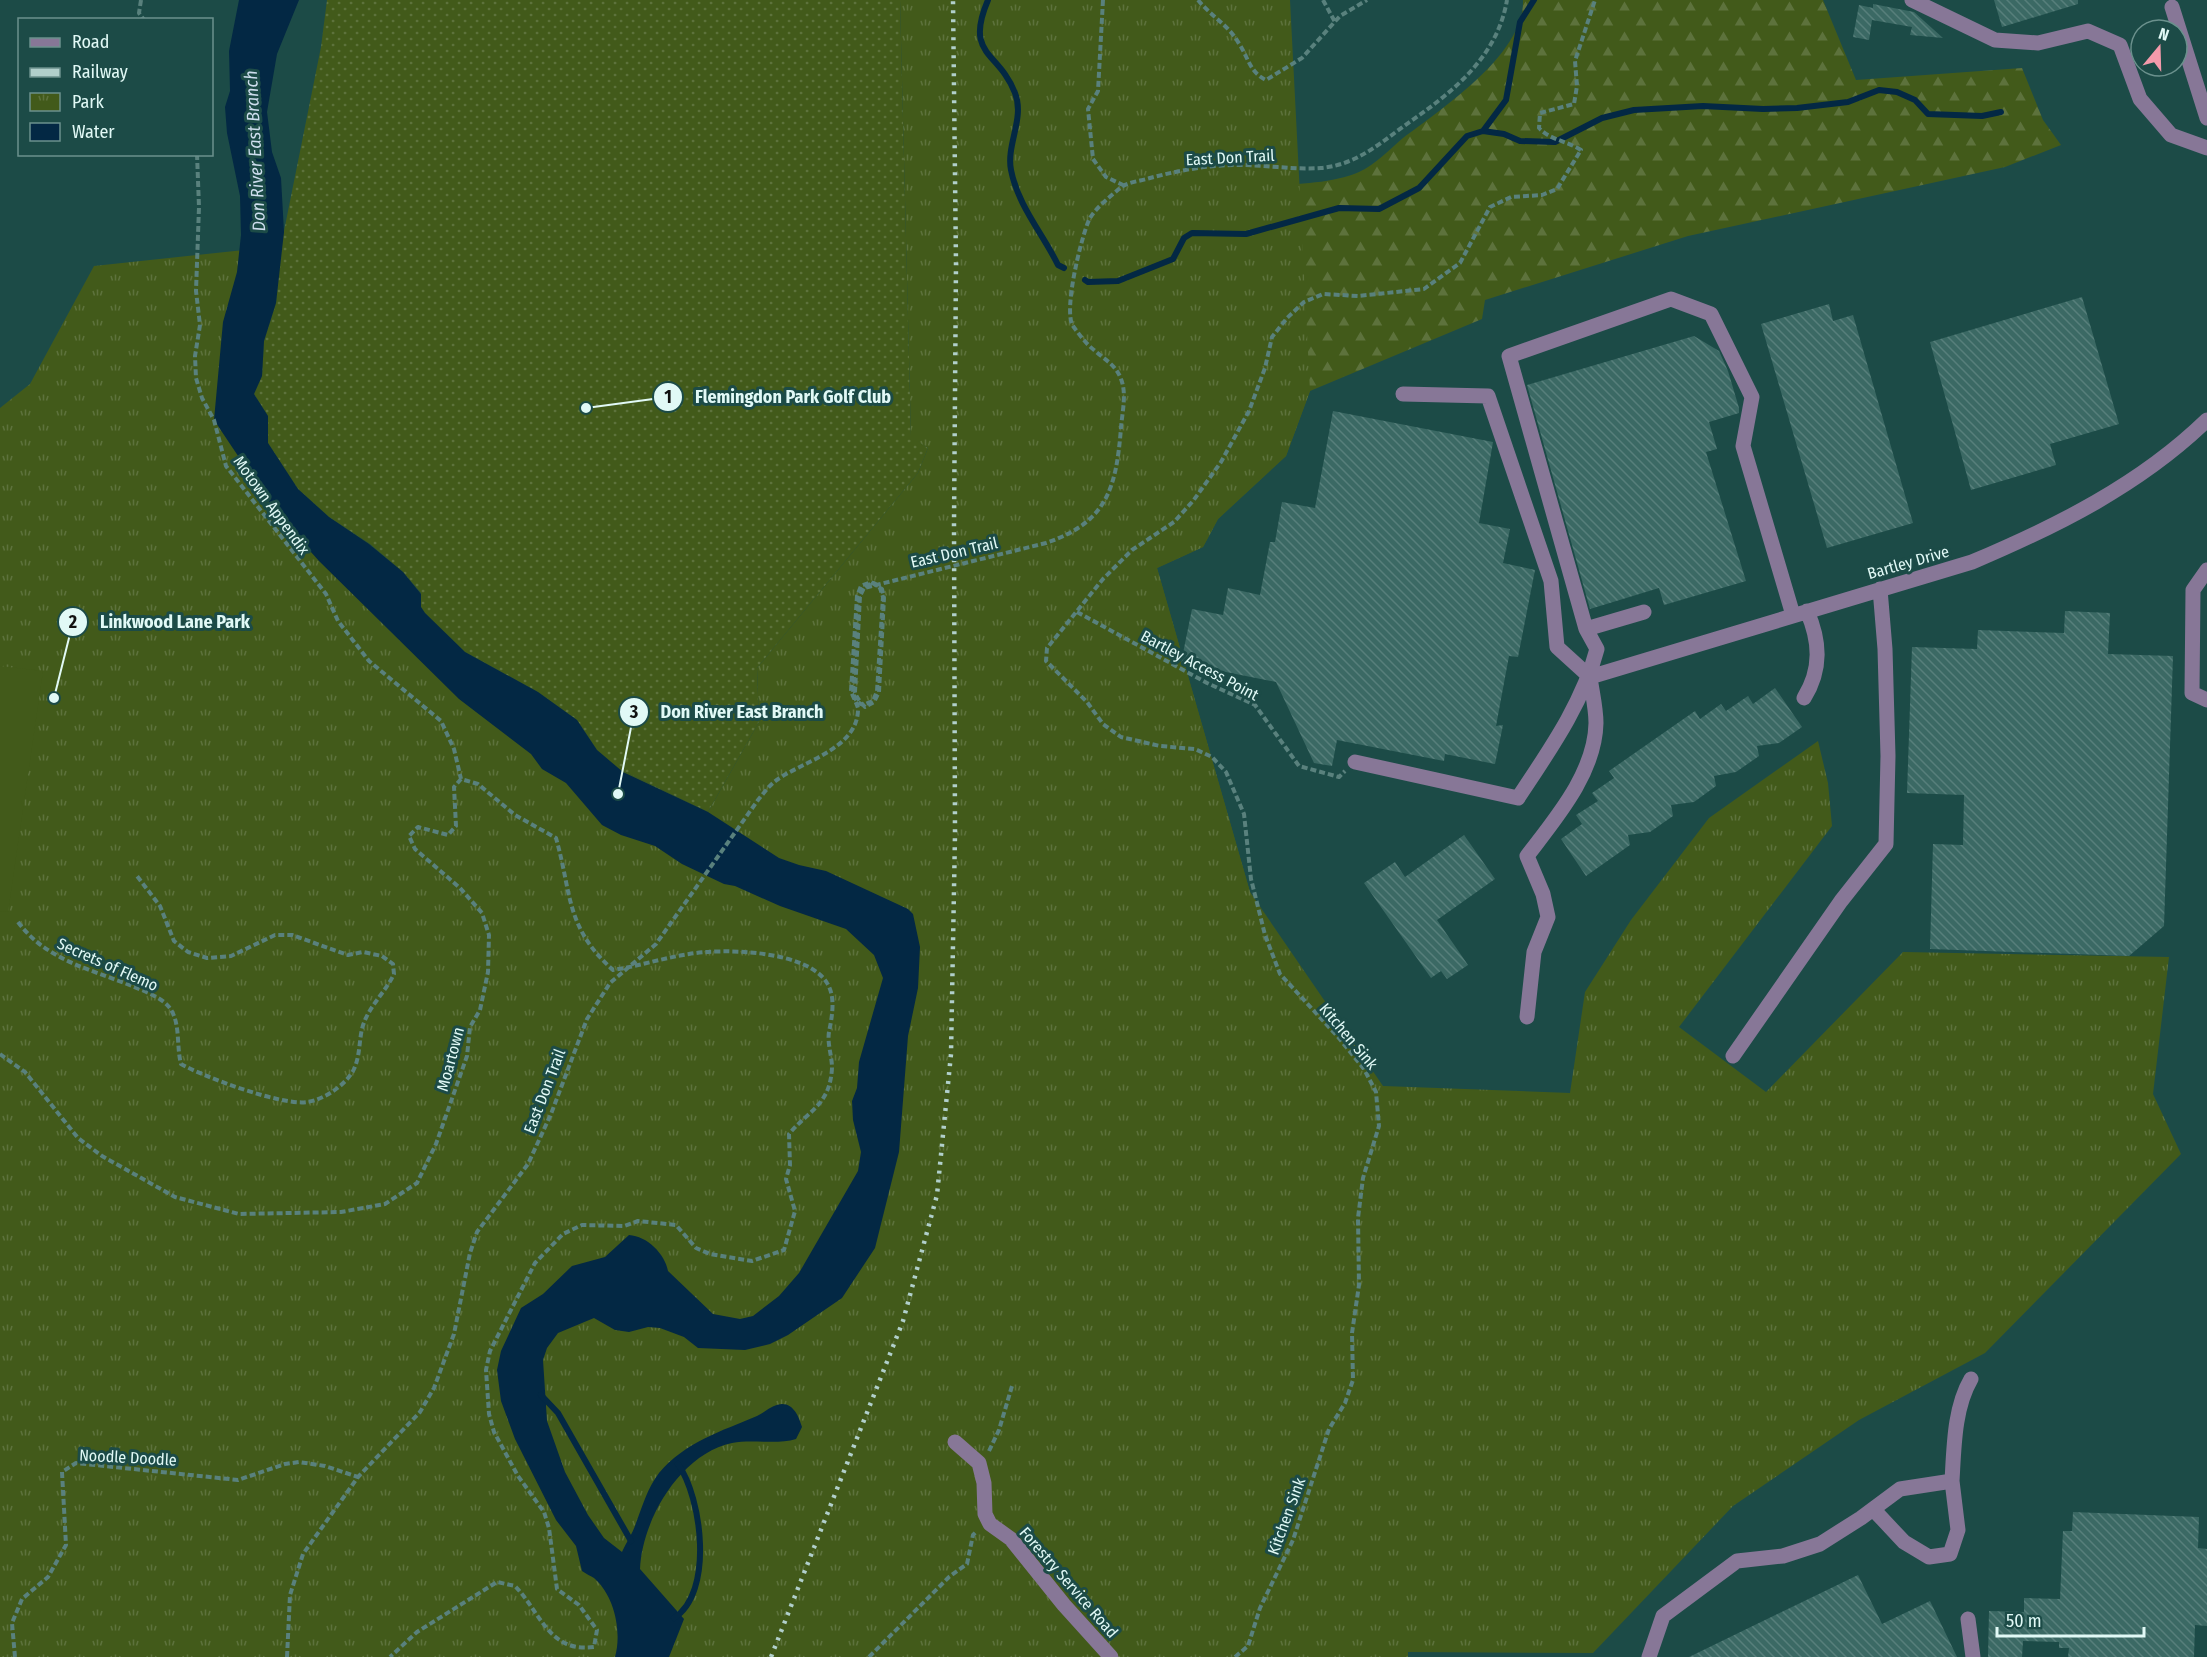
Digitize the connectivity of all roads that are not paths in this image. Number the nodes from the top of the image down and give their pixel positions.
1 (1912, 0) edge
2 (2172, 7) dead end
3 (2207, 118) edge
4 (2207, 148) edge
5 (1403, 394) dead end
6 (2207, 420) edge
7 (2200, 435) edge
8 (2207, 570) edge
9 (1880, 589) junction
10 (1644, 612) dead end
11 (1800, 613) junction
12 (1586, 628) junction
13 (1590, 677) junction
14 (1804, 698) dead end
15 (2207, 700) edge
16 (1355, 762) road end
17 (1527, 1017) dead end
18 (1733, 1056) dead end
19 (1971, 1379) dead end
20 (955, 1442) dead end
21 (1952, 1481) junction
22 (1873, 1509) junction
23 (1968, 1618) dead end
24 (1111, 1657) edge
25 (1649, 1657) edge
26 (1973, 1657) edge

1 - 4 street
2 - 3 street
5 - 13 street
6 - 7 street, Bartley Drive
7 - 9 street, Bartley Drive
8 - 15 street
9 - 11 street, Bartley Drive
9 - 18 street
10 - 12 street
11 - 12 street
11 - 13 street, Bartley Drive
11 - 14 street
12 - 13 street
13 - 16 street
13 - 17 street
19 - 21 street
20 - 24 street, Forestry Service Road
21 - 22 street
21 - 22 street
22 - 25 street
23 - 26 street

